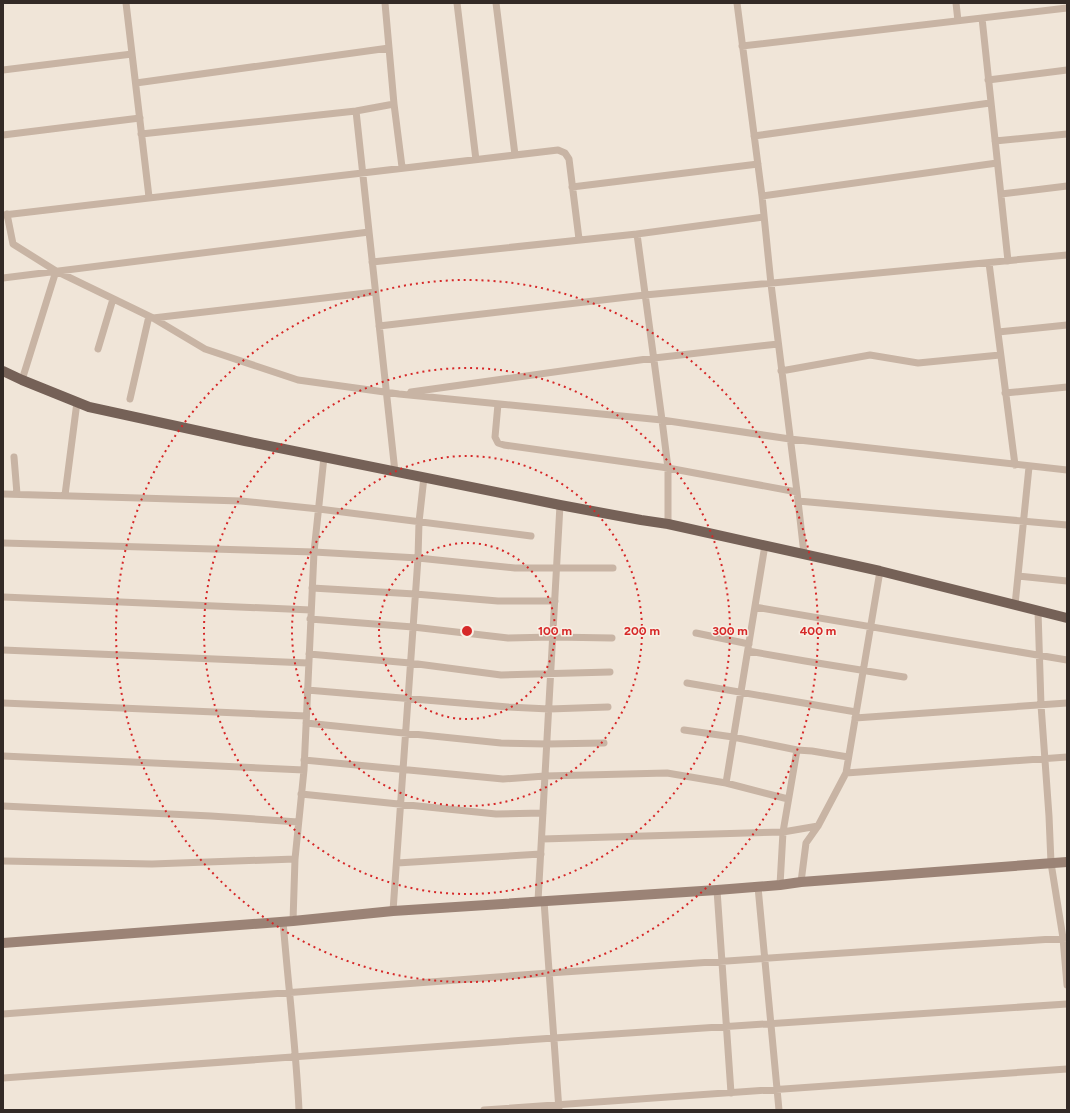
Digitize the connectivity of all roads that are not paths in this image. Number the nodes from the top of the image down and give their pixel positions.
1 (126, 3) edge
2 (385, 3) edge
3 (457, 3) edge
4 (496, 3) edge
5 (737, 3) edge
6 (956, 3) edge
7 (1067, 8) edge
8 (982, 18) junction
9 (958, 21) junction
10 (742, 46) junction
11 (389, 48) junction
12 (132, 54) junction
13 (3, 70) edge
14 (1067, 70) edge
15 (988, 80) junction
16 (136, 84) junction
17 (990, 102) junction
18 (394, 104) junction
19 (356, 111) junction
20 (140, 118) junction
21 (141, 134) junction
22 (1067, 134) edge
23 (3, 135) edge
24 (754, 136) junction
25 (995, 142) junction
26 (515, 155) junction
27 (476, 160) junction
28 (997, 163) junction
29 (758, 164) junction
30 (402, 167) junction
31 (362, 172) junction
32 (1067, 186) edge
33 (572, 187) junction
34 (1001, 194) junction
35 (762, 196) junction
36 (148, 197) junction
37 (5, 214) edge
38 (764, 217) junction
39 (369, 232) junction
40 (637, 234) junction
41 (579, 239) junction
42 (1067, 255) edge
43 (1008, 261) junction
44 (372, 262) junction
45 (989, 263) junction
46 (56, 271) junction
47 (3, 278) edge
48 (771, 284) junction
49 (375, 292) junction
50 (645, 296) junction
51 (113, 299) junction
52 (151, 317) junction
53 (1067, 325) edge
54 (379, 326) junction
55 (998, 332) junction
56 (778, 344) junction
57 (98, 349) dead end
58 (1000, 355) junction
59 (654, 358) junction
60 (3, 371) edge
61 (781, 371) junction
62 (22, 380) junction
63 (1067, 387) edge
64 (386, 393) junction
65 (1005, 393) junction
66 (399, 394) junction
67 (130, 399) dead end
68 (77, 402) junction
69 (498, 404) junction
70 (662, 420) junction
71 (790, 439) junction
72 (14, 457) dead end
73 (324, 457) junction
74 (1014, 465) junction
75 (1029, 467) junction
76 (668, 468) junction
77 (1067, 470) edge
78 (395, 472) junction
79 (424, 477) junction
80 (797, 492) junction
81 (3, 494) edge
82 (17, 494) junction
83 (65, 495) junction
84 (798, 501) junction
85 (560, 505) junction
86 (319, 509) junction
87 (1024, 521) junction
88 (419, 522) junction
89 (668, 524) junction
90 (1067, 525) edge
91 (531, 536) dead end
92 (3, 543) edge
93 (765, 545) junction
94 (314, 552) junction
95 (804, 554) junction
96 (418, 558) junction
97 (613, 568) dead end
98 (557, 569) junction
99 (880, 571) junction
100 (1018, 576) junction
101 (1067, 581) edge
102 (312, 588) junction
103 (415, 594) junction
104 (3, 597) edge
105 (555, 601) junction
106 (1015, 605) junction
107 (755, 607) junction
108 (311, 610) junction
109 (1038, 611) junction
110 (1067, 618) edge
111 (310, 619) junction
112 (871, 626) junction
113 (413, 627) junction
114 (696, 633) dead end
115 (553, 637) junction
116 (612, 638) dead end
117 (748, 647) junction
118 (3, 650) edge
119 (309, 654) junction
120 (1039, 655) junction
121 (1067, 660) edge
122 (308, 663) junction
123 (410, 663) junction
124 (864, 671) junction
125 (610, 672) dead end
126 (551, 673) junction
127 (904, 677) dead end
128 (687, 683) dead end
129 (307, 690) junction
130 (741, 692) junction
131 (408, 699) junction
132 (3, 703) edge
133 (1067, 703) edge
134 (1041, 705) junction
135 (608, 708) dead end
136 (549, 709) junction
137 (856, 715) junction
138 (306, 720) junction
139 (684, 730) dead end
140 (406, 734) junction
141 (733, 737) junction
142 (604, 742) dead end
143 (547, 744) junction
144 (797, 750) junction
145 (3, 756) edge
146 (848, 757) junction
147 (1067, 757) edge
148 (1045, 759) junction
149 (304, 760) junction
150 (304, 770) junction
151 (403, 770) junction
152 (846, 773) junction
153 (545, 776) junction
154 (726, 783) junction
155 (301, 794) junction
156 (788, 799) junction
157 (401, 804) junction
158 (3, 806) edge
159 (543, 814) junction
160 (298, 822) junction
161 (818, 826) junction
162 (783, 832) junction
163 (542, 839) junction
164 (541, 854) junction
165 (295, 859) junction
166 (3, 861) edge
167 (1067, 862) edge
168 (397, 863) junction
169 (1051, 863) junction
170 (800, 882) junction
171 (780, 885) junction
172 (758, 886) junction
173 (717, 890) junction
174 (541, 901) junction
175 (393, 911) junction
176 (288, 921) junction
177 (1065, 938) edge
178 (3, 943) edge
179 (765, 958) junction
180 (722, 961) junction
181 (549, 973) junction
182 (1067, 985) edge
183 (289, 992) junction
184 (1067, 1004) edge
185 (3, 1014) edge
186 (771, 1024) junction
187 (727, 1027) junction
188 (554, 1038) junction
189 (296, 1057) junction
190 (1067, 1070) edge
191 (3, 1078) edge
192 (777, 1089) junction
193 (731, 1093) junction
194 (559, 1108) edge
195 (299, 1110) edge
196 (484, 1110) edge
197 (779, 1110) edge

1 - 12 street
2 - 11 street
3 - 27 street
4 - 26 street
5 - 10 street
6 - 9 street
7 - 8 street
8 - 9 street
8 - 15 street
9 - 10 street
10 - 24 street
11 - 16 street
11 - 18 street
12 - 13 street
12 - 16 street
14 - 15 street
15 - 17 street
16 - 20 street
17 - 24 street
17 - 25 street
18 - 19 street
18 - 30 street
19 - 21 street
19 - 31 street
20 - 21 street
20 - 23 street
21 - 36 street
22 - 25 street
24 - 29 street
25 - 28 street
26 - 27 street
26 - 33 street
27 - 30 street
28 - 34 street
28 - 35 street
29 - 33 street
29 - 35 street
30 - 31 street
31 - 36 street
31 - 39 street
32 - 34 street
33 - 41 street
34 - 43 street
35 - 38 street
36 - 37 street
37 - 46 street
38 - 40 street
38 - 48 street
39 - 44 street
39 - 46 street
40 - 41 street
40 - 50 street
41 - 44 street
42 - 43 street
43 - 45 street
44 - 49 street
45 - 48 street
45 - 55 street
46 - 47 street
46 - 51 street
46 - 62 street
48 - 50 street
48 - 56 street
49 - 52 street
49 - 54 street
50 - 54 street
50 - 59 street
51 - 52 street
51 - 57 street
52 - 64 street
52 - 67 street
53 - 55 street
54 - 64 street
55 - 58 street
56 - 59 street
56 - 61 street
58 - 61 street
58 - 65 street
59 - 66 street
59 - 70 street
60 - 62 main road
61 - 71 street
62 - 68 main road
63 - 65 street
64 - 66 street
64 - 78 street
65 - 74 street
66 - 69 street
68 - 73 main road
68 - 83 street
69 - 70 street
69 - 76 street
70 - 71 street
70 - 76 street
71 - 74 street
71 - 80 street
72 - 82 street
73 - 78 main road
73 - 86 street
74 - 75 street
75 - 77 street
75 - 87 street
76 - 80 street
76 - 89 street
78 - 79 main road
79 - 85 main road
79 - 88 street
80 - 84 street
81 - 82 street
82 - 83 street
83 - 86 street
84 - 87 street
84 - 95 street
85 - 89 main road
85 - 98 street
86 - 88 street
86 - 94 street
87 - 90 street
87 - 100 street
88 - 91 street
88 - 96 street
89 - 93 main road
92 - 94 street
93 - 95 main road
93 - 107 street
94 - 96 street
94 - 102 street
95 - 99 main road
96 - 98 street
96 - 103 street
97 - 98 street
98 - 105 street
99 - 106 main road
99 - 112 street
100 - 101 street
100 - 106 street
102 - 103 street
102 - 108 street
103 - 105 street
103 - 113 street
104 - 108 street
105 - 115 street
106 - 109 main road
107 - 112 street
107 - 117 street
108 - 111 street
109 - 110 main road
109 - 120 street
111 - 113 street
111 - 119 street
112 - 120 street
112 - 124 street
113 - 115 street
113 - 123 street
114 - 117 street
115 - 116 street
115 - 126 street
117 - 124 street
117 - 130 street
118 - 122 street
119 - 122 street
119 - 123 street
120 - 121 street
120 - 134 street
122 - 129 street
123 - 126 street
123 - 131 street
124 - 127 street
124 - 137 street
125 - 126 street
126 - 136 street
128 - 130 street
129 - 131 street
129 - 138 street
130 - 137 street
130 - 141 street
131 - 136 street
131 - 140 street
132 - 138 street
133 - 134 street
134 - 137 street
134 - 148 street
135 - 136 street
136 - 143 street
137 - 146 street
138 - 140 street
138 - 149 street
139 - 141 street
140 - 143 street
140 - 151 street
141 - 144 street
141 - 154 street
142 - 143 street
143 - 153 street
144 - 146 street
144 - 156 street
145 - 150 street
146 - 152 street
147 - 148 street
148 - 152 street
148 - 169 street
149 - 150 street
149 - 151 street
150 - 155 street
151 - 153 street
151 - 157 street
152 - 161 street
153 - 154 street
153 - 159 street
154 - 156 street
155 - 157 street
155 - 160 street
156 - 162 street
157 - 159 street
157 - 168 street
158 - 160 street
159 - 163 street
160 - 165 street
161 - 162 street
161 - 170 street
162 - 163 street
162 - 171 street
163 - 164 street
164 - 168 street
164 - 174 street
165 - 166 street
165 - 176 street
167 - 169 street
168 - 175 street
169 - 170 street
169 - 177 street
170 - 171 street
171 - 172 street
172 - 173 street
172 - 179 street
173 - 174 street
173 - 180 street
174 - 175 street
174 - 181 street
175 - 176 street
176 - 178 street
176 - 183 street
177 - 179 street
177 - 182 street
179 - 180 street
179 - 186 street
180 - 181 street
180 - 187 street
181 - 183 street
181 - 188 street
183 - 185 street
183 - 189 street
184 - 186 street
186 - 187 street
186 - 192 street
187 - 188 street
187 - 193 street
188 - 189 street
188 - 194 street
189 - 191 street
189 - 195 street
190 - 192 street
192 - 193 street
192 - 197 street
193 - 194 street
194 - 196 street

